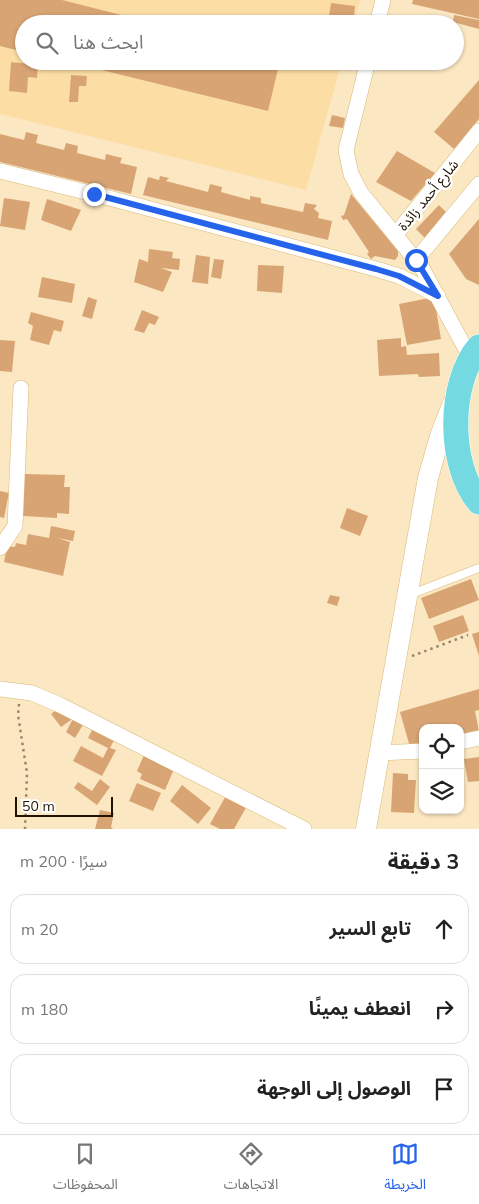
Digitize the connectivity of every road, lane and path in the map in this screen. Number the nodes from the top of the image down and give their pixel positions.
1 (383, 0) edge
2 (379, 15) edge
3 (366, 70) edge
4 (479, 131) edge
5 (0, 171) edge
6 (479, 184) edge
7 (396, 234) junction
8 (416, 260) junction
9 (438, 296) junction
10 (475, 352) edge
11 (21, 388) dead end
12 (458, 393) junction
13 (476, 493) edge
14 (0, 522) edge
15 (15, 526) junction
16 (0, 548) edge
17 (479, 568) edge
18 (406, 596) junction
19 (468, 635) dead end
20 (394, 662) junction
21 (0, 689) edge
22 (20, 693) junction
23 (479, 738) edge
24 (464, 741) edge
25 (419, 751) edge
26 (378, 753) junction
27 (25, 829) edge
28 (304, 829) edge
29 (366, 829) edge

1 - 2 street
3 - 7 street
4 - 7 street, شارع أحمد زائدة
5 - 9 street
6 - 8 street
7 - 8 street
8 - 9 street
9 - 10 street
10 - 12 main road
11 - 15 street
12 - 13 main road
12 - 18 street
14 - 15 street
15 - 16 street
17 - 18 lane
18 - 20 street
19 - 20 path
20 - 26 street
21 - 22 street
22 - 27 path
22 - 28 street
23 - 24 street
25 - 26 street
26 - 29 street

